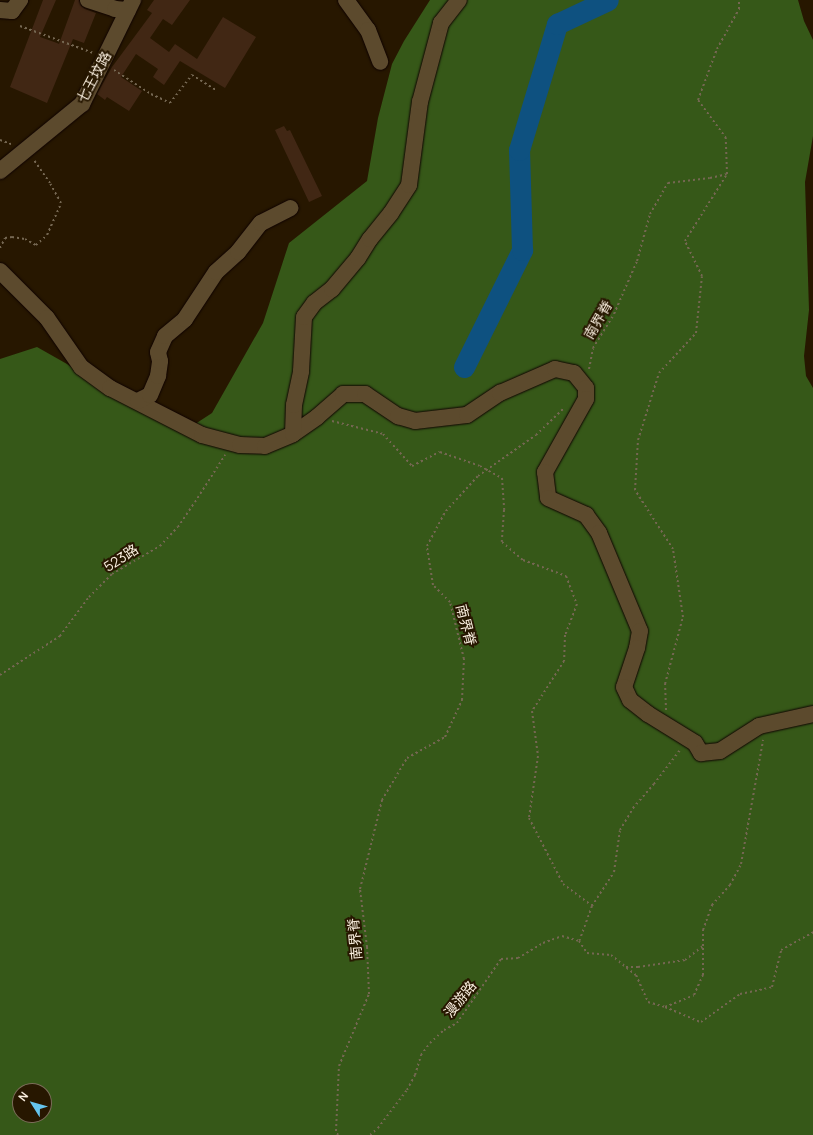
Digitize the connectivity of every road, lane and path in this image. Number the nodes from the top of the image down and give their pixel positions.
1 (20, 0) edge
2 (88, 0) edge
3 (346, 0) edge
4 (459, 0) edge
5 (738, 0) edge
6 (131, 5) edge
7 (0, 10) edge
8 (20, 26) dead end
9 (104, 61) junction
10 (380, 62) dead end
11 (216, 90) dead end
12 (26, 151) junction
13 (0, 171) edge
14 (727, 174) junction
15 (290, 208) dead end
16 (0, 248) edge
17 (0, 271) edge
18 (586, 388) junction
19 (138, 401) junction
20 (569, 403) dead end
21 (317, 417) junction
22 (293, 434) junction
23 (240, 445) junction
24 (488, 471) junction
25 (0, 675) edge
26 (813, 714) edge
27 (768, 724) junction
28 (666, 725) junction
29 (690, 740) junction
30 (592, 906) junction
31 (813, 932) edge
32 (579, 941) junction
33 (703, 946) junction
34 (625, 967) junction
35 (665, 1007) junction
36 (338, 1135) edge
37 (370, 1135) edge

1 - 7 street
2 - 6 street
3 - 10 street
4 - 22 street
5 - 14 path
6 - 9 street, 七王坟路
8 - 9 path
9 - 11 path
9 - 12 street, 七王坟路
12 - 13 street, 七王坟路
12 - 16 path
14 - 18 path, 南界脊
14 - 28 path
15 - 19 street
17 - 19 street
18 - 21 street
18 - 28 street
19 - 23 street
20 - 24 path, 南界脊
21 - 22 street
21 - 24 path
22 - 23 street
23 - 25 path, 523路
24 - 30 path
24 - 36 path, 南界脊
26 - 27 street
27 - 29 street
27 - 33 path
28 - 29 street
29 - 30 path
30 - 32 path
31 - 35 path
32 - 34 path
32 - 37 path, 漫游路
33 - 34 path
33 - 35 path
34 - 35 path

